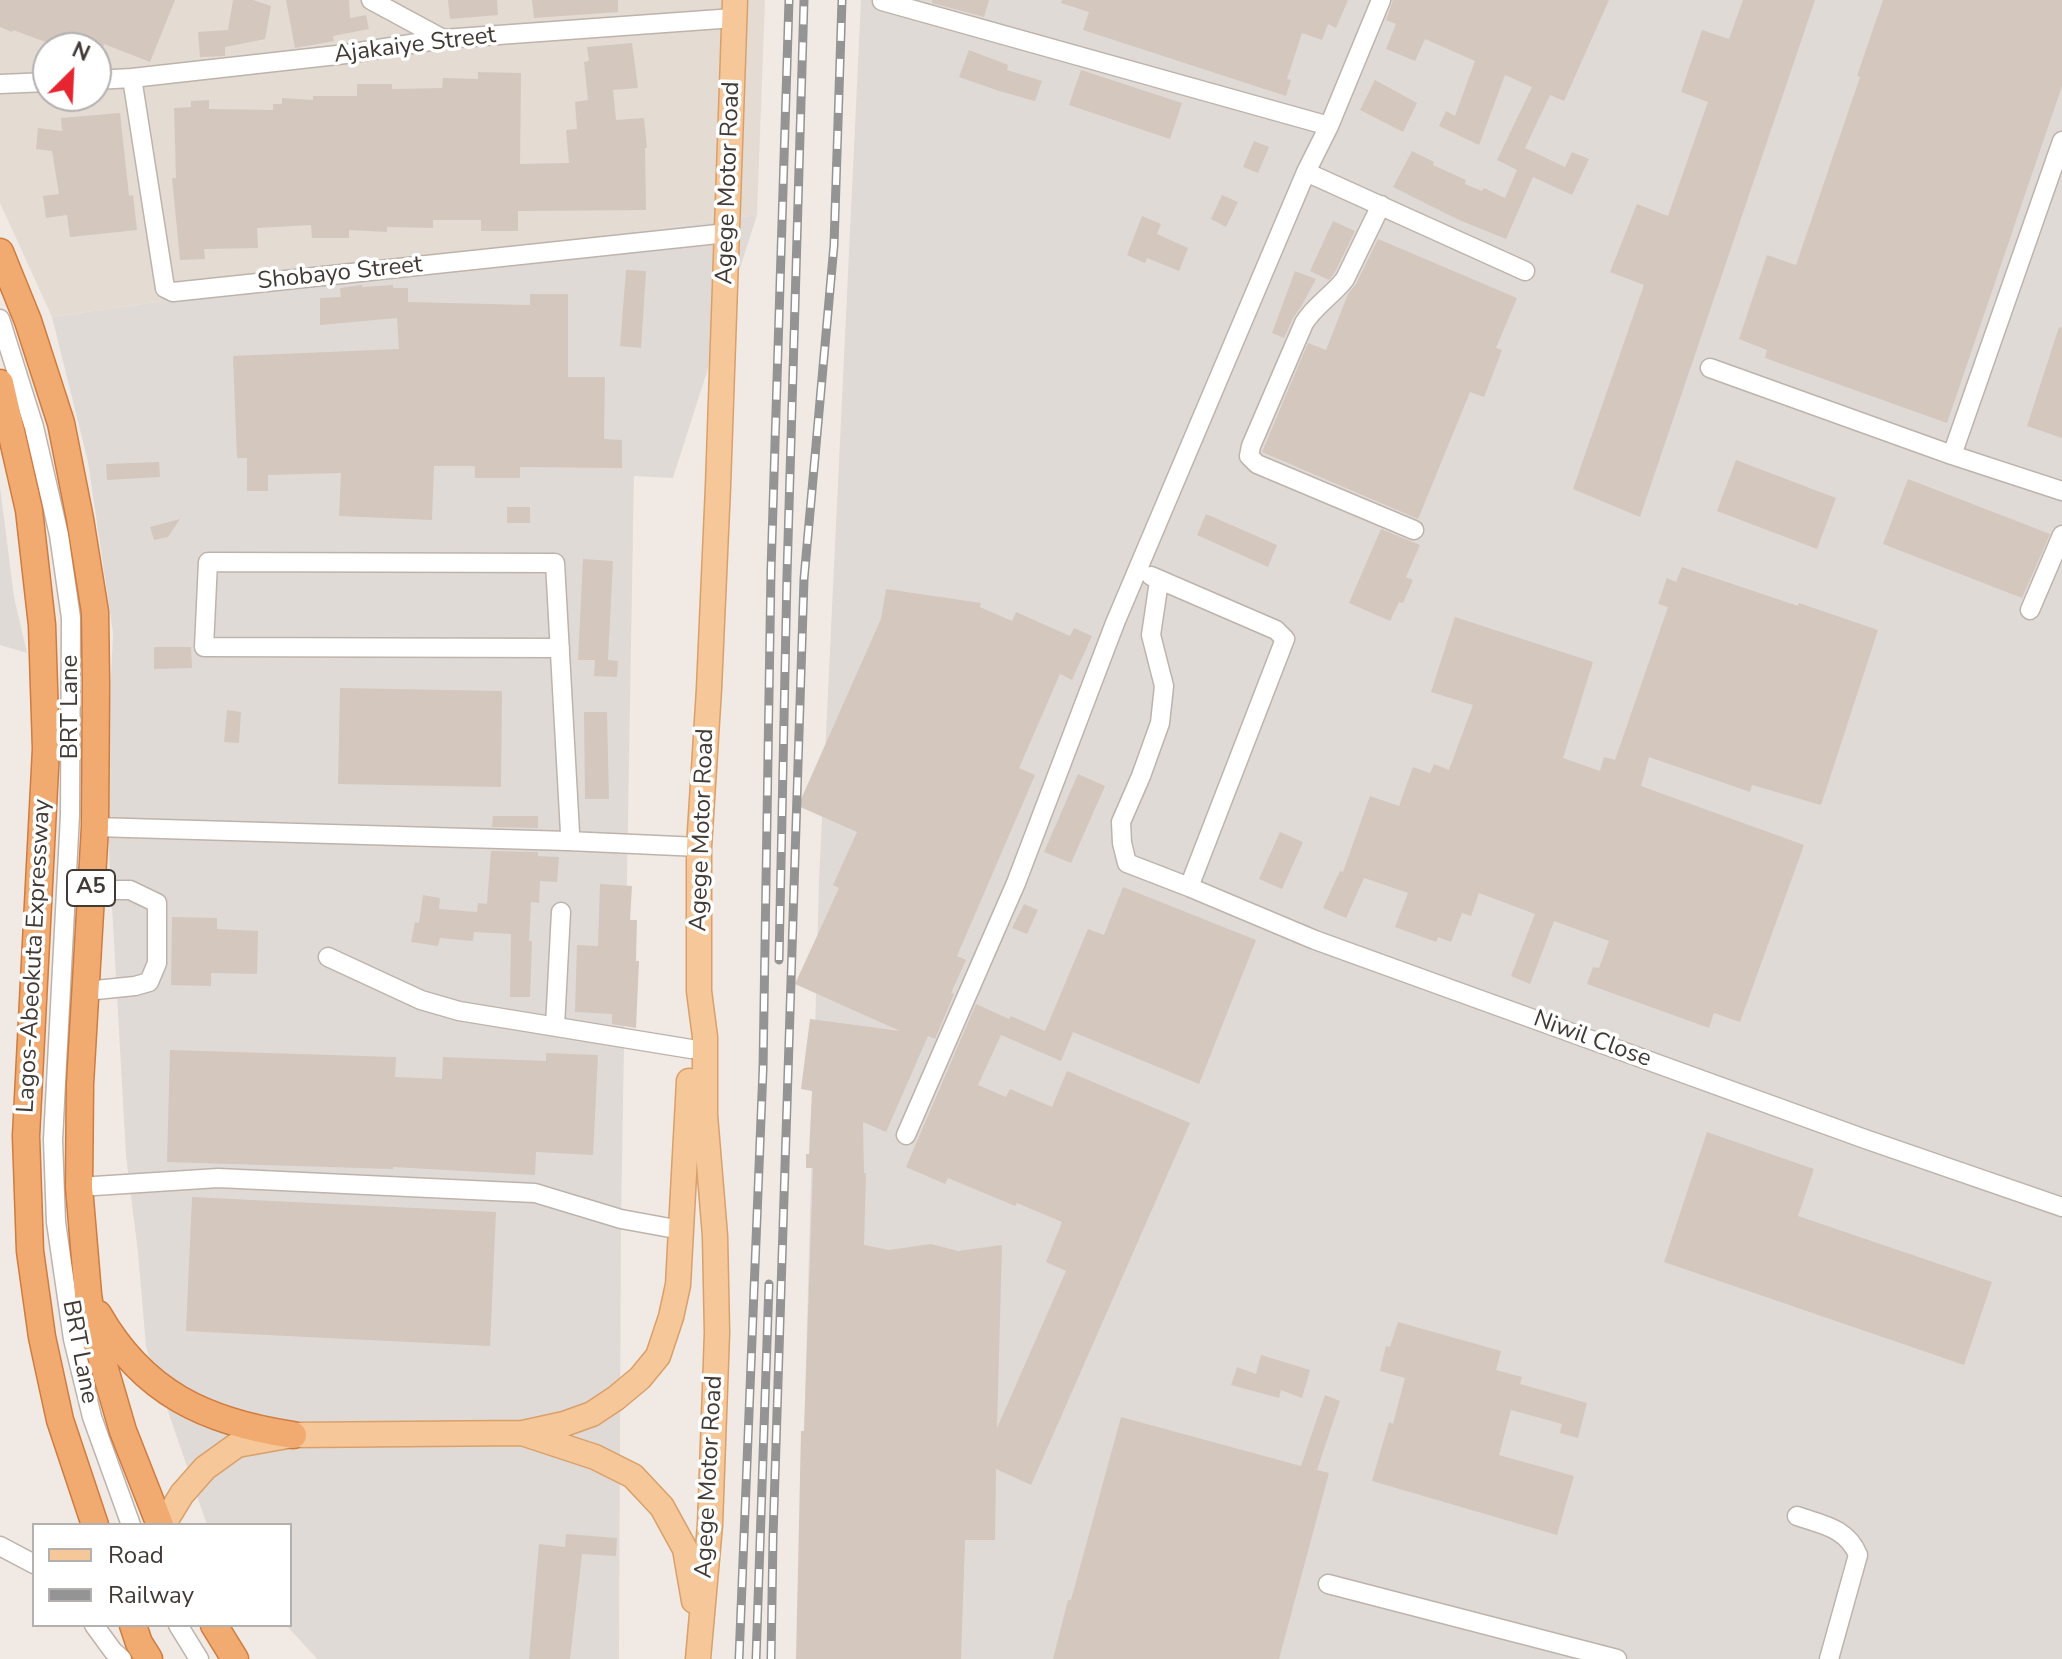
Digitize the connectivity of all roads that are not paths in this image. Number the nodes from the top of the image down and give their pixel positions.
1 (371, 0) edge
2 (1381, 0) edge
3 (882, 1) edge
4 (735, 9) edge
5 (443, 39) junction
6 (132, 78) junction
7 (112, 79) edge
8 (32, 83) edge
9 (0, 84) edge
10 (1329, 126) junction
11 (2062, 141) edge
12 (1306, 172) junction
13 (1381, 205) junction
14 (727, 233) junction
15 (0, 252) edge
16 (1525, 271) dead end
17 (0, 319) edge
18 (1710, 368) dead end
19 (0, 383) edge
20 (8, 449) edge
21 (1952, 455) junction
22 (2062, 491) edge
23 (1414, 530) dead end
24 (2062, 535) edge
25 (1139, 568) junction
26 (1159, 581) junction
27 (2030, 610) dead end
28 (560, 648) junction
29 (95, 827) junction
30 (568, 841) junction
31 (699, 847) junction
32 (1189, 887) junction
33 (91, 890) junction
34 (561, 912) dead end
35 (328, 957) dead end
36 (86, 991) junction
37 (699, 991) junction
38 (555, 1026) junction
39 (691, 1049) junction
40 (906, 1135) dead end
41 (79, 1187) junction
42 (2062, 1207) edge
43 (681, 1230) junction
44 (88, 1294) junction
45 (523, 1433) junction
46 (293, 1435) junction
47 (1797, 1516) dead end
48 (94, 1523) edge
49 (130, 1523) edge
50 (161, 1523) edge
51 (163, 1523) edge
52 (0, 1546) edge
53 (32, 1563) edge
54 (1328, 1584) dead end
55 (95, 1627) edge
56 (179, 1627) edge
57 (215, 1627) edge
58 (699, 1634) junction
59 (137, 1642) edge
60 (199, 1659) edge
61 (235, 1659) edge
62 (698, 1659) edge
63 (1617, 1659) edge
64 (1829, 1659) edge

1 - 5 street
2 - 10 street
3 - 10 street
4 - 5 street, Ajakaiye Street
4 - 14 main road, Agege Motor Road
5 - 6 street, Ajakaiye Street
6 - 7 street, Ajakaiye Street
6 - 14 street, Shobayo Street
8 - 9 street
10 - 12 street
11 - 21 street
12 - 13 street
12 - 25 street
13 - 16 street
13 - 23 street
14 - 31 main road, Agege Motor Road
15 - 29 highway, A5
17 - 49 street, BRT Lane
18 - 21 street
19 - 20 highway, Lagos-Abeokuta Expressway / A5
20 - 48 highway, Lagos-Abeokuta Expressway / A5
21 - 22 street
24 - 27 street
25 - 26 street
25 - 40 street
26 - 32 street, Niwil Close
26 - 32 street
28 - 28 street
28 - 30 street
29 - 30 street
29 - 33 highway, A5
30 - 31 street
31 - 37 main road, Agege Motor Road
32 - 42 street, Niwil Close
33 - 36 highway, A5
33 - 36 street
34 - 38 street
35 - 38 street
36 - 41 highway, A5
37 - 39 main road
37 - 58 main road, Agege Motor Road
38 - 39 street
39 - 43 main road
41 - 43 street
41 - 44 highway, A5
43 - 45 main road
44 - 46 highway
44 - 50 highway, A5
45 - 46 main road
45 - 58 main road
46 - 51 main road
47 - 64 street
52 - 53 street
54 - 63 street
55 - 59 street
56 - 60 street
57 - 61 highway
58 - 62 main road, Agege Motor Road

